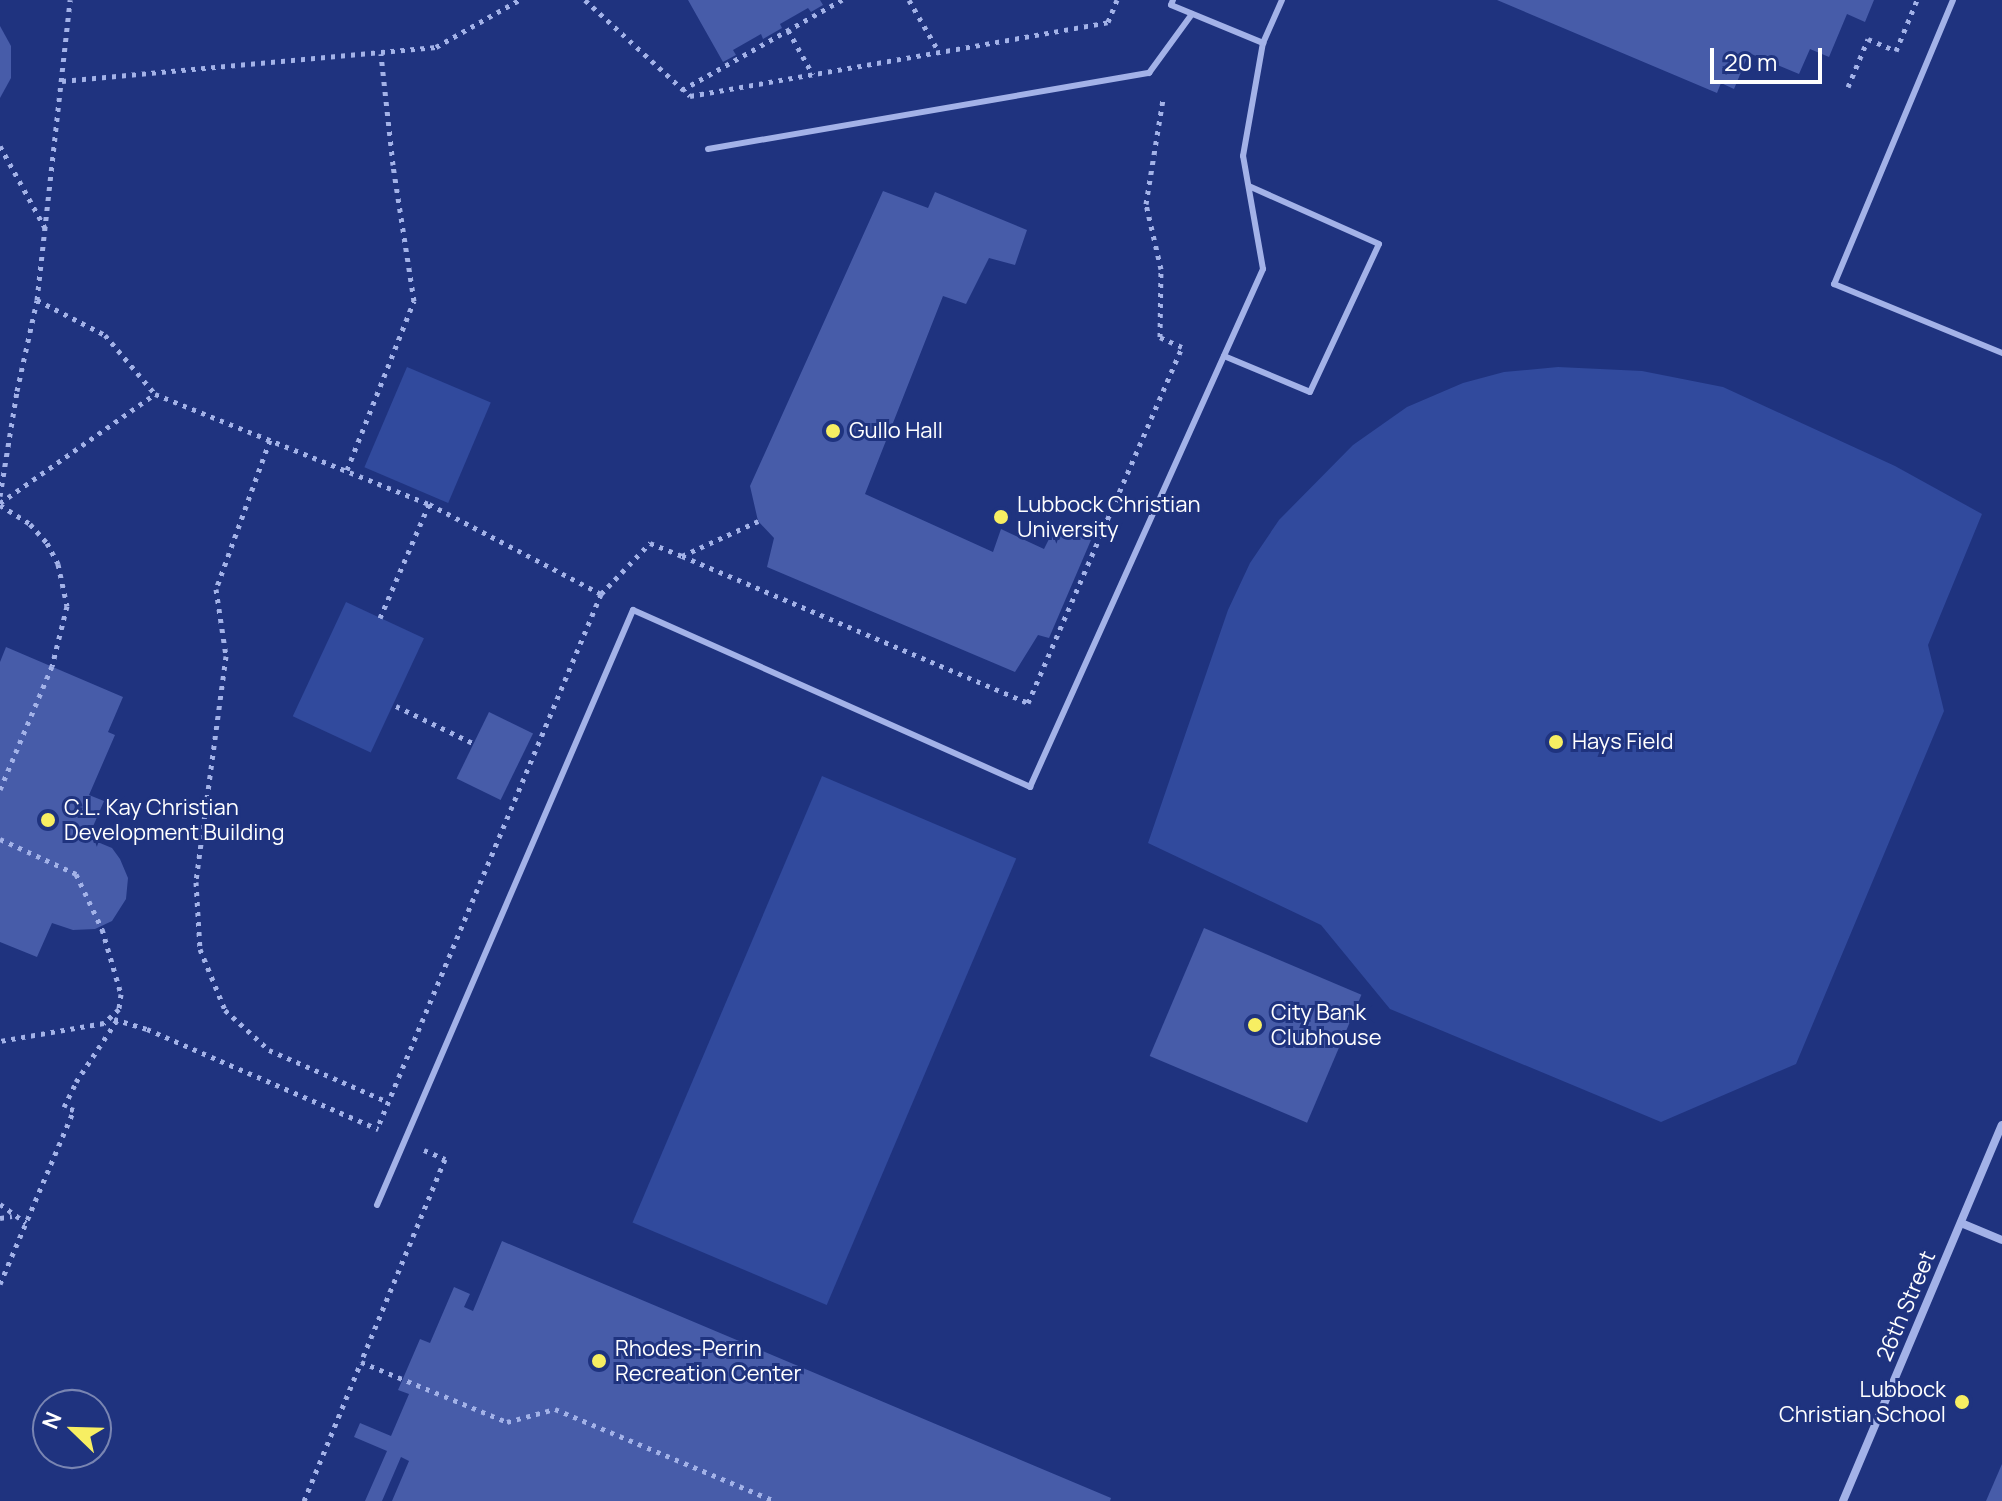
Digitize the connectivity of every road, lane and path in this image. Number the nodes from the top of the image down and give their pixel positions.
1 (70, 0) edge
2 (519, 0) edge
3 (585, 0) edge
4 (842, 0) edge
5 (909, 0) edge
6 (1117, 0) edge
7 (1173, 0) edge
8 (1282, 0) edge
9 (1917, 0) edge
10 (1953, 0) edge
11 (1192, 14) junction
12 (788, 30) junction
13 (1263, 43) junction
14 (939, 52) junction
15 (381, 54) junction
16 (813, 75) junction
17 (62, 81) junction
18 (1848, 87) dead end
19 (682, 90) junction
20 (1163, 99) dead end
21 (0, 146) edge
22 (708, 149) dead end
23 (1249, 186) junction
24 (46, 229) junction
25 (37, 300) junction
26 (2002, 353) edge
27 (1224, 356) junction
28 (155, 394) junction
29 (270, 440) junction
30 (347, 470) junction
31 (0, 496) edge
32 (0, 504) edge
33 (429, 504) junction
34 (758, 521) dead end
35 (682, 556) junction
36 (601, 594) junction
37 (380, 618) dead end
38 (396, 706) dead end
39 (475, 744) dead end
40 (0, 790) edge
41 (0, 839) edge
42 (115, 1019) junction
43 (0, 1041) edge
44 (388, 1102) junction
45 (2002, 1125) edge
46 (377, 1129) junction
47 (385, 1133) dead end
48 (423, 1150) dead end
49 (0, 1204) edge
50 (377, 1205) dead end
51 (13, 1216) junction
52 (0, 1218) edge
53 (26, 1223) junction
54 (1961, 1223) junction
55 (2002, 1240) edge
56 (0, 1284) edge
57 (361, 1362) junction
58 (304, 1501) edge
59 (775, 1501) edge
60 (1843, 1501) edge

1 - 17 path
2 - 15 path
3 - 19 path
4 - 12 path
5 - 14 path
6 - 14 path
7 - 11 lane
8 - 13 lane
9 - 18 path
10 - 26 lane
11 - 13 lane
11 - 22 lane
12 - 16 path
12 - 19 path
13 - 23 lane
14 - 16 path
15 - 17 path
15 - 30 path
16 - 19 path
17 - 24 path
20 - 35 path
21 - 24 path
23 - 27 lane
23 - 27 lane
24 - 25 path
25 - 28 path
25 - 31 path
27 - 50 lane
28 - 29 path
28 - 32 path
29 - 30 path
29 - 44 path
30 - 33 path
32 - 40 path
33 - 36 path
33 - 37 path
34 - 35 path
35 - 36 path
36 - 44 path
38 - 39 path
41 - 42 path
42 - 43 path
42 - 46 path
42 - 53 path
44 - 46 path
45 - 54 street, 26th Street
46 - 47 path
48 - 57 path
49 - 51 path
51 - 52 path
51 - 53 path
53 - 56 path
54 - 55 street
54 - 60 street, 26th Street
57 - 58 path
57 - 59 path

